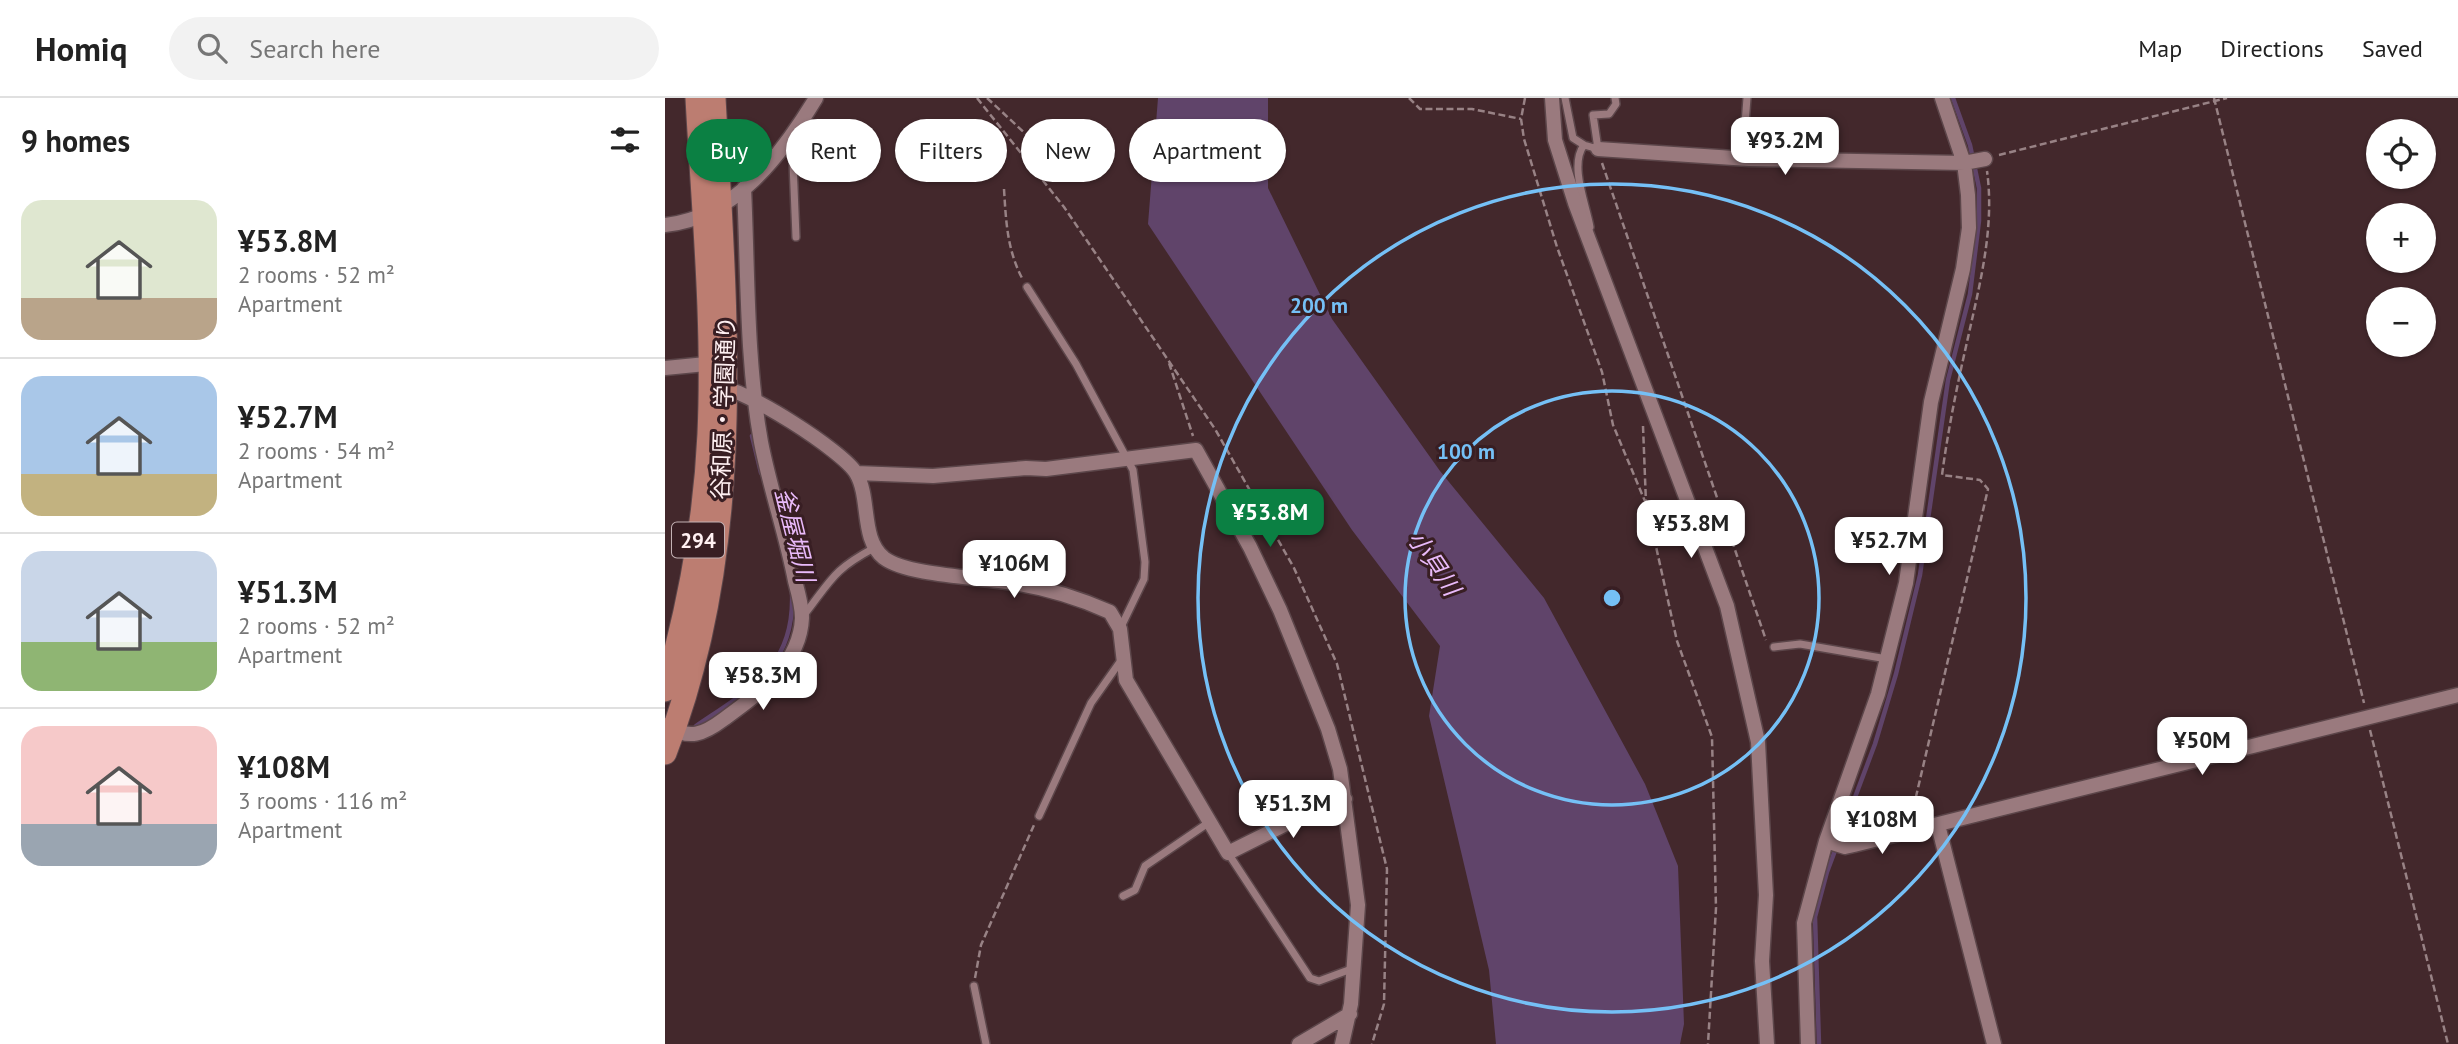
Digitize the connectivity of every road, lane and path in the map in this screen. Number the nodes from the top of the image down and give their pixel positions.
1 (697, 98) edge
2 (714, 98) edge
3 (815, 98) edge
4 (987, 98) edge
5 (1409, 98) edge
6 (1525, 98) edge
7 (1552, 98) edge
8 (1565, 98) edge
9 (1615, 98) edge
10 (1747, 98) edge
11 (1943, 98) edge
12 (2227, 98) edge
13 (2215, 99) edge
14 (803, 119) edge
15 (1521, 119) junction
16 (1021, 130) edge
17 (786, 145) edge
18 (1591, 147) junction
19 (1749, 159) junction
20 (1975, 161) junction
21 (794, 182) edge
22 (744, 188) junction
23 (1004, 189) dead end
24 (712, 210) junction
25 (665, 225) edge
26 (796, 237) dead end
27 (1597, 261) junction
28 (1027, 287) joint
29 (1168, 360) dead end
30 (665, 368) edge
31 (718, 375) junction
32 (1646, 390) junction
33 (757, 402) junction
34 (1196, 450) junction
35 (1130, 460) junction
36 (856, 473) junction
37 (1647, 506) junction
38 (874, 548) junction
39 (802, 618) junction
40 (1121, 629) junction
41 (1774, 647) joint
42 (1122, 659) junction
43 (1887, 659) junction
44 (665, 690) edge
45 (2458, 695) edge
46 (2368, 718) junction
47 (670, 727) edge
48 (665, 753) edge
49 (1345, 800) junction
50 (1039, 816) joint
51 (1208, 823) junction
52 (1938, 825) junction
53 (1908, 832) junction
54 (1826, 842) junction
55 (1228, 853) junction
56 (1122, 896) dead end
57 (1355, 968) junction
58 (974, 986) joint
59 (1350, 1014) junction
60 (986, 1044) edge
61 (1299, 1044) edge
62 (1342, 1044) edge
63 (1708, 1044) edge
64 (1767, 1044) edge
65 (1808, 1044) edge
66 (1994, 1044) edge
67 (2448, 1044) edge

1 - 24 highway, 谷和原・学園通り / 294
2 - 24 highway, 谷和原・学園通り / 294
3 - 14 street
4 - 16 path
5 - 15 path
6 - 15 path
7 - 27 street
8 - 18 lane
9 - 18 lane
10 - 19 lane
11 - 20 street
12 - 13 path
13 - 20 path
13 - 46 path
15 - 37 path
17 - 22 street
18 - 19 street
18 - 27 lane
18 - 41 path
19 - 20 street
20 - 43 street
20 - 53 path
21 - 26 lane
22 - 24 street
22 - 33 street
23 - 28 path
24 - 25 street
24 - 31 highway, 谷和原・学園通り / 294
27 - 32 street
28 - 35 lane
29 - 34 path
30 - 31 street
31 - 33 street
31 - 44 highway, 谷和原・学園通り / 294
31 - 47 highway, 谷和原・学園通り / 294
32 - 37 path
32 - 64 street
33 - 36 street
33 - 39 street
34 - 35 street
34 - 49 street
35 - 36 street
35 - 40 lane
36 - 38 street
37 - 63 path
38 - 39 lane
38 - 40 street
39 - 47 street
40 - 42 street
41 - 43 lane
42 - 50 lane
42 - 51 street
43 - 54 street
45 - 46 street
46 - 52 street
46 - 67 path
47 - 48 highway, 谷和原・学園通り / 294
49 - 55 street
49 - 57 street
50 - 58 path
51 - 55 street
51 - 56 lane
52 - 53 street
52 - 66 street
53 - 54 street
54 - 65 street
55 - 57 lane
57 - 59 street
58 - 60 lane
59 - 61 street
59 - 62 street

